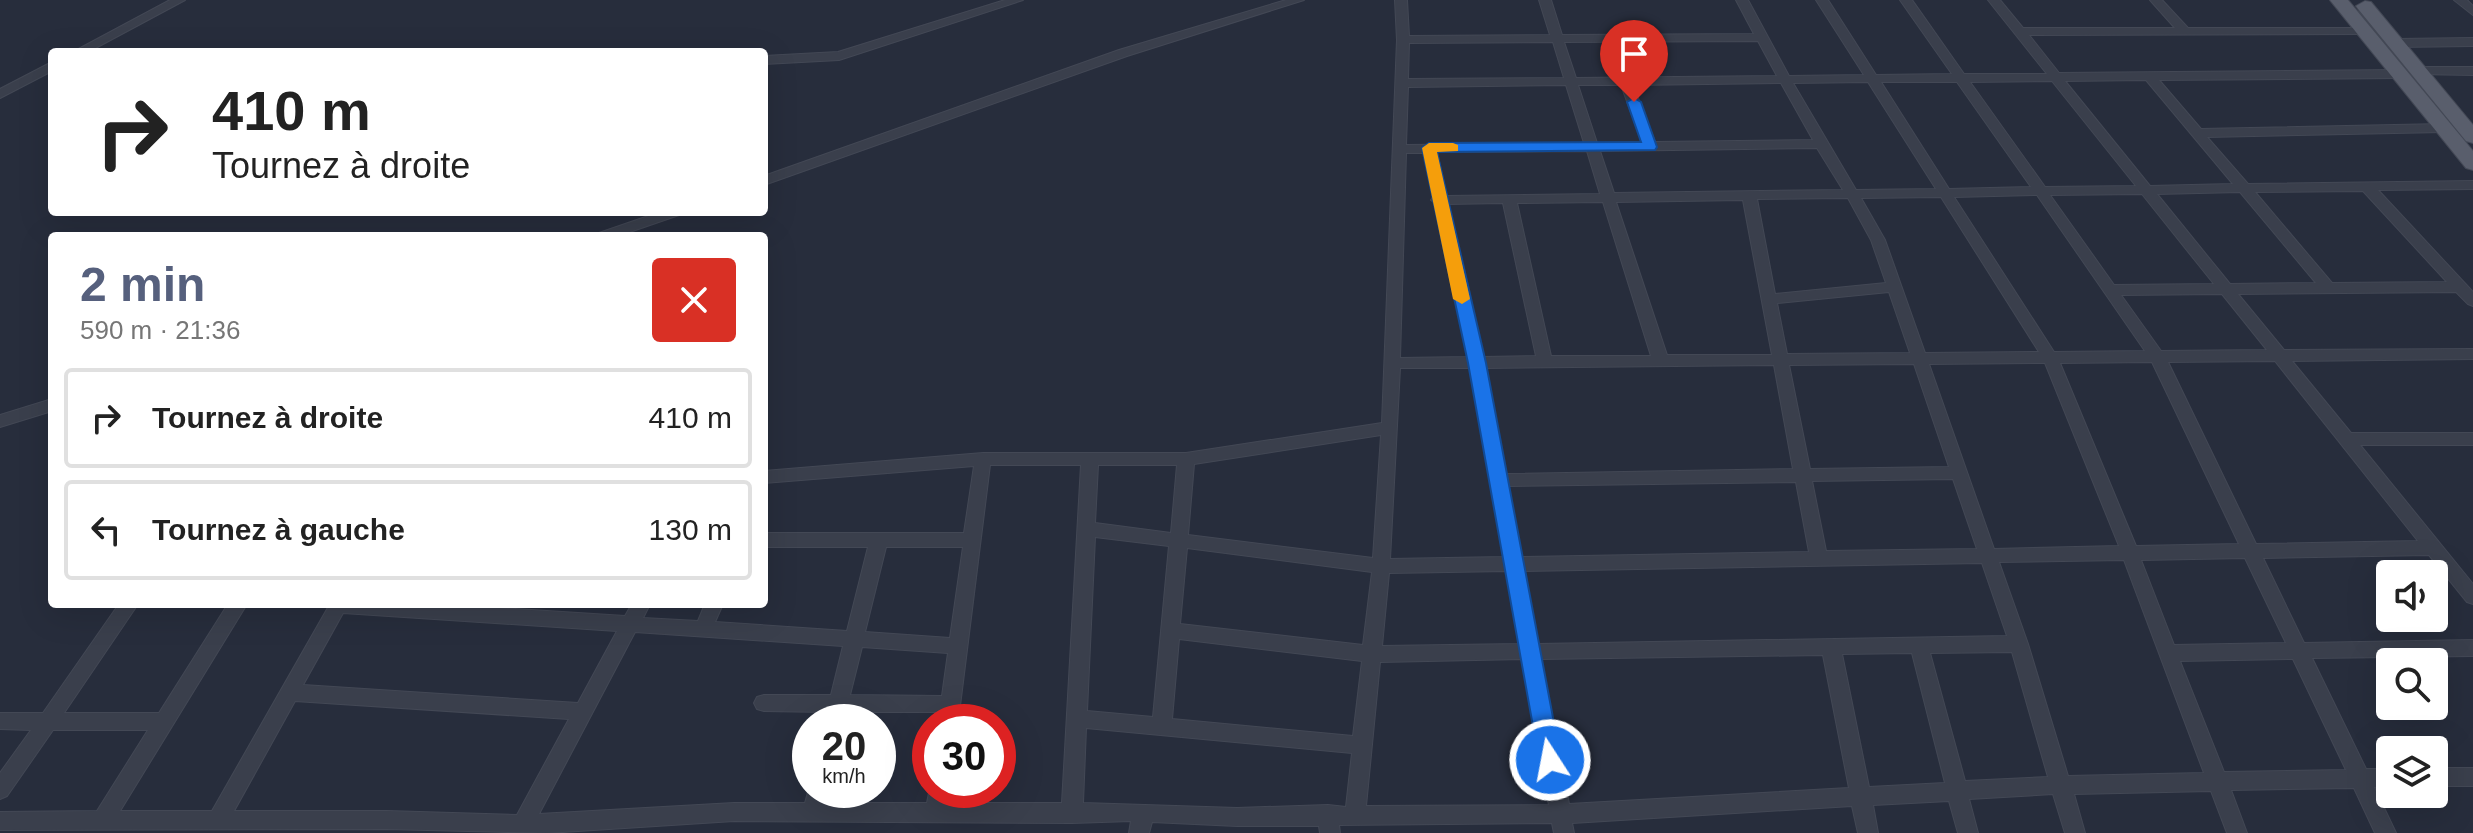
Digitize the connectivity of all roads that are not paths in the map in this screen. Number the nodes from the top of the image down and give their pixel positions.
1 (179, 0) edge
2 (1017, 0) edge
3 (1298, 0) edge
4 (1401, 0) edge
5 (1545, 0) edge
6 (1742, 0) edge
7 (1822, 0) edge
8 (1906, 0) edge
9 (1994, 0) edge
10 (2156, 0) edge
11 (2339, 0) edge
12 (2360, 0) edge
13 (2460, 0) edge
14 (2473, 12) edge
15 (2183, 29) junction
16 (2364, 30) junction
17 (2020, 32) junction
18 (1761, 37) junction
19 (1403, 40) junction
20 (1558, 40) junction
21 (2473, 42) edge
22 (2397, 43) junction
23 (87, 48) edge
24 (768, 60) edge
25 (2419, 71) junction
26 (2473, 71) edge
27 (45, 73) edge
28 (2399, 74) junction
29 (2056, 77) junction
30 (2150, 77) junction
31 (1961, 78) junction
32 (1783, 79) junction
33 (1872, 79) junction
34 (1625, 80) junction
35 (1571, 81) junction
36 (1401, 83) junction
37 (0, 94) edge
38 (2443, 128) junction
39 (2197, 133) junction
40 (2473, 137) edge
41 (1821, 144) junction
42 (1650, 147) junction
43 (1429, 148) junction
44 (1592, 148) junction
45 (1398, 149) junction
46 (2473, 164) edge
47 (768, 180) edge
48 (2365, 185) junction
49 (2473, 185) edge
50 (2243, 188) junction
51 (2146, 189) junction
52 (2041, 191) junction
53 (1943, 193) junction
54 (1749, 195) junction
55 (1856, 195) junction
56 (1609, 198) junction
57 (1509, 199) junction
58 (1438, 200) junction
59 (662, 216) edge
60 (616, 232) edge
61 (1896, 287) junction
62 (2460, 287) junction
63 (2226, 289) junction
64 (2329, 289) junction
65 (2111, 290) junction
66 (1770, 299) junction
67 (2473, 301) edge
68 (2473, 354) edge
69 (2280, 356) junction
70 (2158, 358) junction
71 (1920, 359) junction
72 (2051, 359) junction
73 (1782, 360) junction
74 (1545, 362) junction
75 (1661, 362) junction
76 (1393, 363) junction
77 (1477, 363) junction
78 (48, 406) edge
79 (0, 421) edge
80 (1390, 428) junction
81 (2347, 439) junction
82 (2471, 441) edge
83 (983, 459) junction
84 (1090, 459) junction
85 (1186, 459) junction
86 (1959, 473) junction
87 (1804, 475) junction
88 (768, 477) edge
89 (1498, 480) junction
90 (1087, 529) junction
91 (768, 540) edge
92 (972, 540) junction
93 (1179, 540) junction
94 (878, 542) junction
95 (2434, 548) junction
96 (2252, 550) junction
97 (2130, 553) junction
98 (1988, 556) junction
99 (1819, 559) junction
100 (1514, 564) junction
101 (1381, 566) junction
102 (2473, 597) edge
103 (126, 608) edge
104 (235, 608) edge
105 (337, 608) edge
106 (394, 608) edge
107 (639, 608) edge
108 (712, 608) edge
109 (630, 625) junction
110 (703, 630) junction
111 (1171, 630) junction
112 (853, 640) junction
113 (2019, 644) junction
114 (958, 646) junction
115 (1919, 646) junction
116 (1831, 647) junction
117 (2473, 648) edge
118 (1530, 651) junction
119 (2300, 651) junction
120 (2169, 653) junction
121 (1371, 654) junction
122 (289, 692) junction
123 (839, 702) junction
124 (764, 703) dead end
125 (950, 704) edge
126 (912, 709) edge
127 (584, 712) junction
128 (1077, 719) junction
129 (0, 721) edge
130 (47, 721) junction
131 (164, 722) junction
132 (1162, 726) junction
133 (1362, 745) junction
134 (2448, 777) edge
135 (2473, 777) edge
136 (2376, 778) edge
137 (2361, 779) junction
138 (2217, 781) junction
139 (2060, 785) junction
140 (0, 790) edge
141 (1957, 790) junction
142 (1860, 796) junction
143 (814, 808) edge
144 (937, 808) edge
145 (936, 812) junction
146 (813, 813) junction
147 (1072, 814) junction
148 (1355, 814) junction
149 (103, 820) junction
150 (0, 821) edge
151 (217, 821) junction
152 (1141, 823) edge
153 (1562, 823) edge
154 (1329, 824) edge
155 (523, 825) junction
156 (1237, 825) edge
157 (1868, 833) edge
158 (1968, 833) edge
159 (2075, 833) edge
160 (2237, 833) edge
161 (2386, 833) edge

1 - 23 street
2 - 24 street
3 - 47 street
4 - 19 street
5 - 20 street
6 - 18 street
7 - 33 street
8 - 31 street
9 - 17 street
10 - 15 street
11 - 16 main road
12 - 22 main road
13 - 14 street
15 - 16 street
15 - 17 street
16 - 28 main road
17 - 29 street
18 - 20 street
18 - 32 street
19 - 20 street
19 - 36 street
20 - 35 street
21 - 22 street
22 - 25 main road
25 - 26 street
25 - 40 main road
27 - 37 street
28 - 30 street
28 - 38 main road
29 - 30 street
29 - 31 street
29 - 51 street
30 - 39 street
31 - 33 street
31 - 52 street
32 - 33 street
32 - 34 street
32 - 41 street
33 - 53 street
34 - 35 street
34 - 42 street
35 - 36 street
35 - 44 street
36 - 45 street
38 - 39 street
38 - 46 main road
39 - 50 street
41 - 42 street
41 - 55 street
42 - 44 street
43 - 44 street
43 - 45 street
43 - 58 street
44 - 56 street
45 - 76 street
48 - 49 street
48 - 50 street
48 - 62 street
50 - 51 street
50 - 64 street
51 - 52 street
51 - 63 street
52 - 53 street
52 - 65 street
53 - 55 street
53 - 72 street
54 - 55 street
54 - 56 street
54 - 66 street
55 - 61 street
56 - 57 street
56 - 75 street
57 - 58 street
57 - 74 street
58 - 77 street
59 - 60 street
61 - 66 street
61 - 71 street
62 - 64 street
62 - 67 street
63 - 64 street
63 - 65 street
63 - 69 street
65 - 70 street
66 - 73 street
68 - 69 street
69 - 70 street
69 - 81 street
70 - 72 street
70 - 96 street
71 - 72 street
71 - 73 street
71 - 86 street
72 - 97 street
73 - 75 street
73 - 87 street
74 - 75 street
74 - 77 street
76 - 77 street
76 - 80 street
77 - 89 street
78 - 79 street
80 - 85 street
80 - 101 street
81 - 82 street
81 - 95 street
83 - 84 street
83 - 88 street
83 - 92 street
84 - 85 street
84 - 90 street
85 - 93 street
86 - 87 street
86 - 98 street
87 - 89 street
87 - 99 street
89 - 100 street
90 - 93 street
90 - 128 street
91 - 94 street
92 - 94 street
92 - 114 street
93 - 101 street
93 - 111 street
94 - 112 street
95 - 96 street
95 - 102 street
96 - 97 street
96 - 119 street
97 - 98 street
97 - 120 street
98 - 99 street
98 - 113 street
99 - 100 street
100 - 101 street
100 - 118 street
101 - 121 street
103 - 130 street
104 - 131 street
105 - 122 street
106 - 109 street
107 - 109 street
108 - 110 street
109 - 110 street
109 - 127 street
110 - 112 street
111 - 121 street
111 - 132 street
112 - 114 street
112 - 123 street
113 - 115 street
113 - 139 street
114 - 125 street
115 - 116 street
115 - 141 street
116 - 118 street
116 - 142 street
117 - 119 street
118 - 121 street
118 - 153 street
119 - 120 street
119 - 137 street
120 - 138 street
121 - 133 street
122 - 127 street
122 - 151 street
123 - 124 street
123 - 126 street
127 - 155 street
128 - 132 street
128 - 147 street
129 - 130 street
130 - 131 street
130 - 140 street
131 - 149 street
132 - 133 street
133 - 148 street
134 - 135 street
136 - 137 street
137 - 138 street
137 - 161 street
138 - 139 street
138 - 160 street
139 - 141 street
139 - 159 street
141 - 142 street
141 - 158 street
142 - 153 street
142 - 157 street
143 - 146 street
144 - 145 street
145 - 146 street
145 - 147 street
146 - 155 street
147 - 152 street
148 - 153 street
148 - 154 street
149 - 150 street
149 - 151 street
151 - 155 street
152 - 156 street
154 - 156 street

